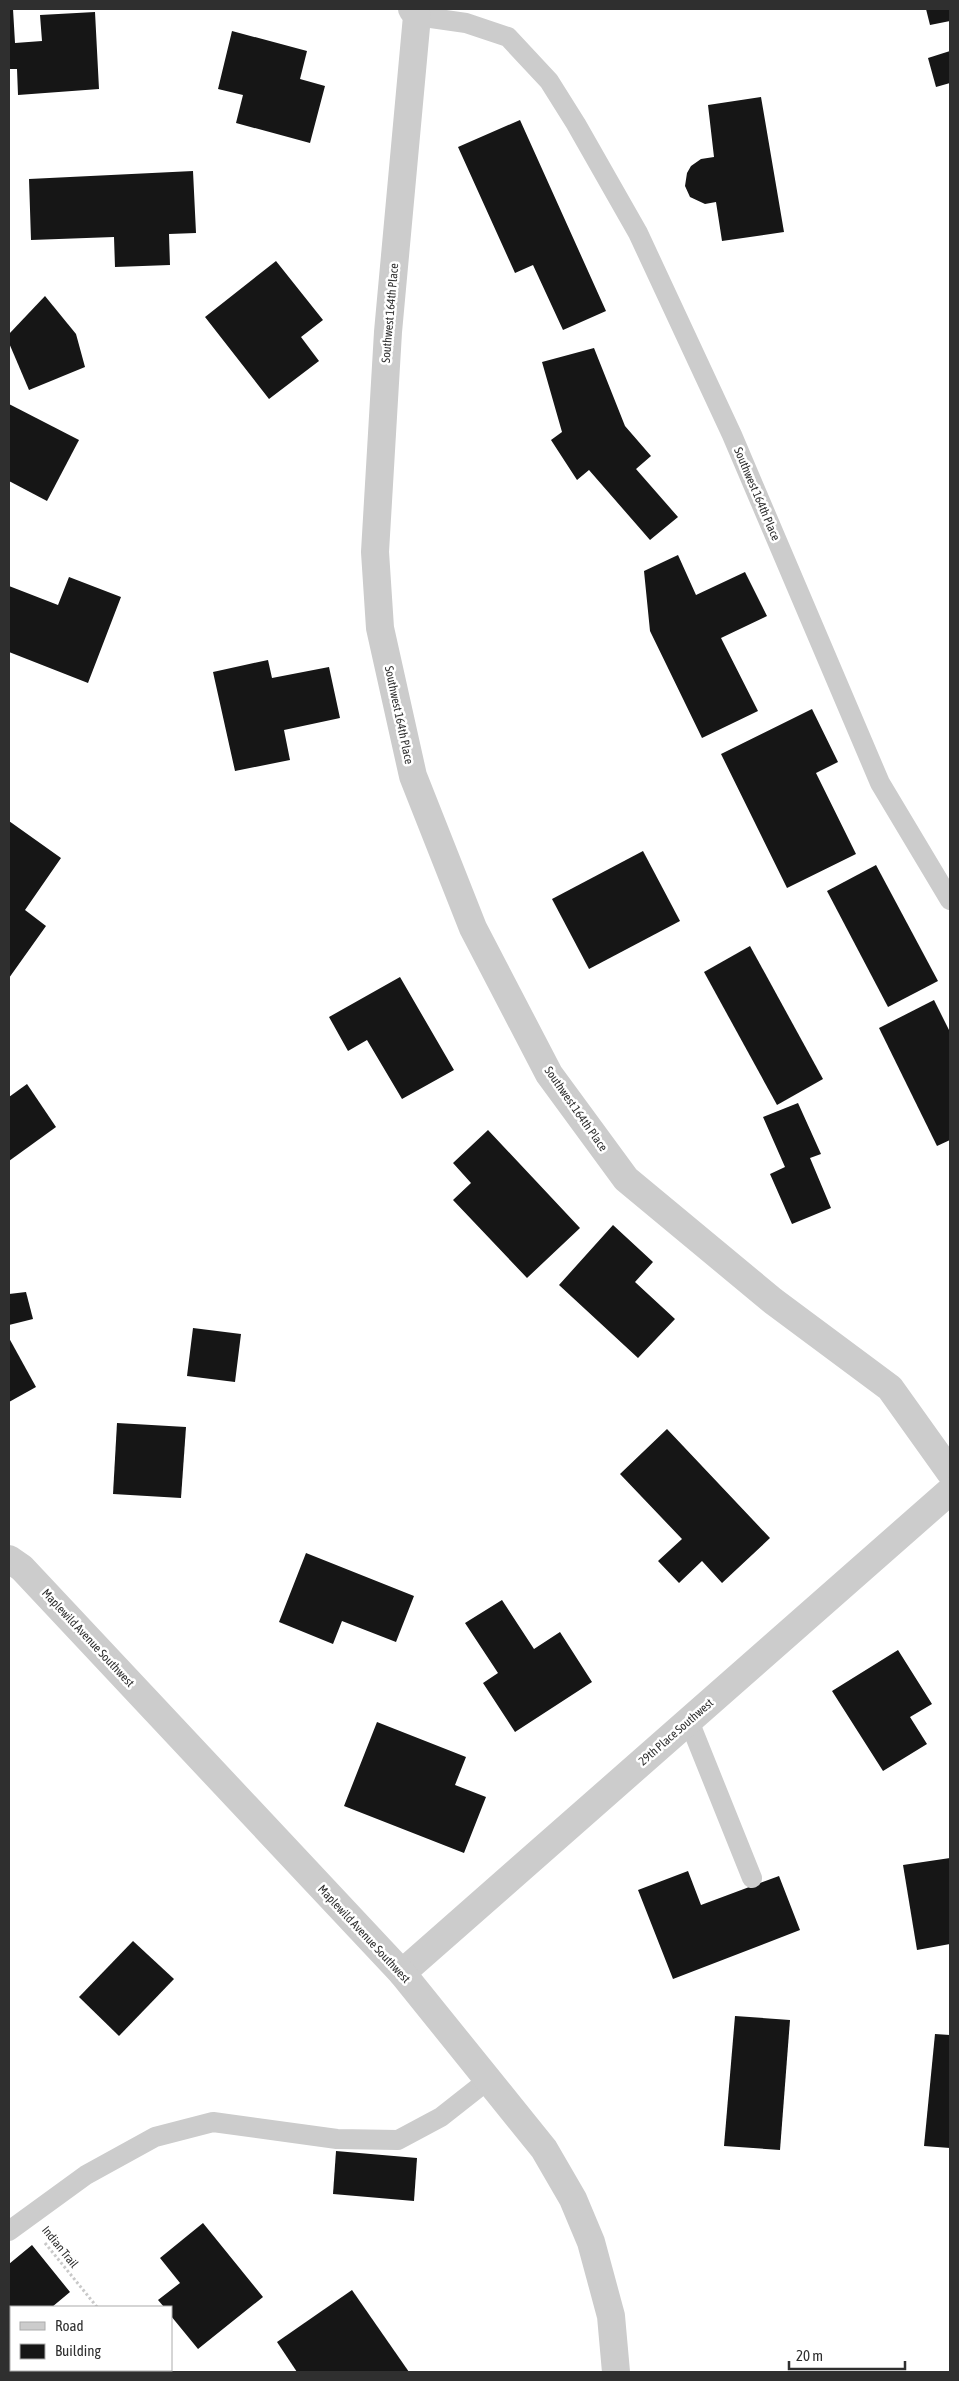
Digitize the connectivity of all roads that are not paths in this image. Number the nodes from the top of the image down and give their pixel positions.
1 (414, 12) edge
2 (950, 900) edge
3 (950, 1472) edge
4 (950, 1491) edge
5 (9, 1559) edge
6 (689, 1721) junction
7 (752, 1878) dead end
8 (402, 1974) junction
9 (488, 2080) junction
10 (9, 2232) edge
11 (616, 2372) edge

1 - 2 lane, Southwest 164th Place
1 - 3 street, Southwest 164th Place
4 - 6 street, 29th Place Southwest
5 - 8 street, Maplewild Avenue Southwest
6 - 7 lane
6 - 8 street, 29th Place Southwest
8 - 9 street, Maplewild Avenue Southwest
9 - 10 lane
9 - 11 street, Maplewild Avenue Southwest

